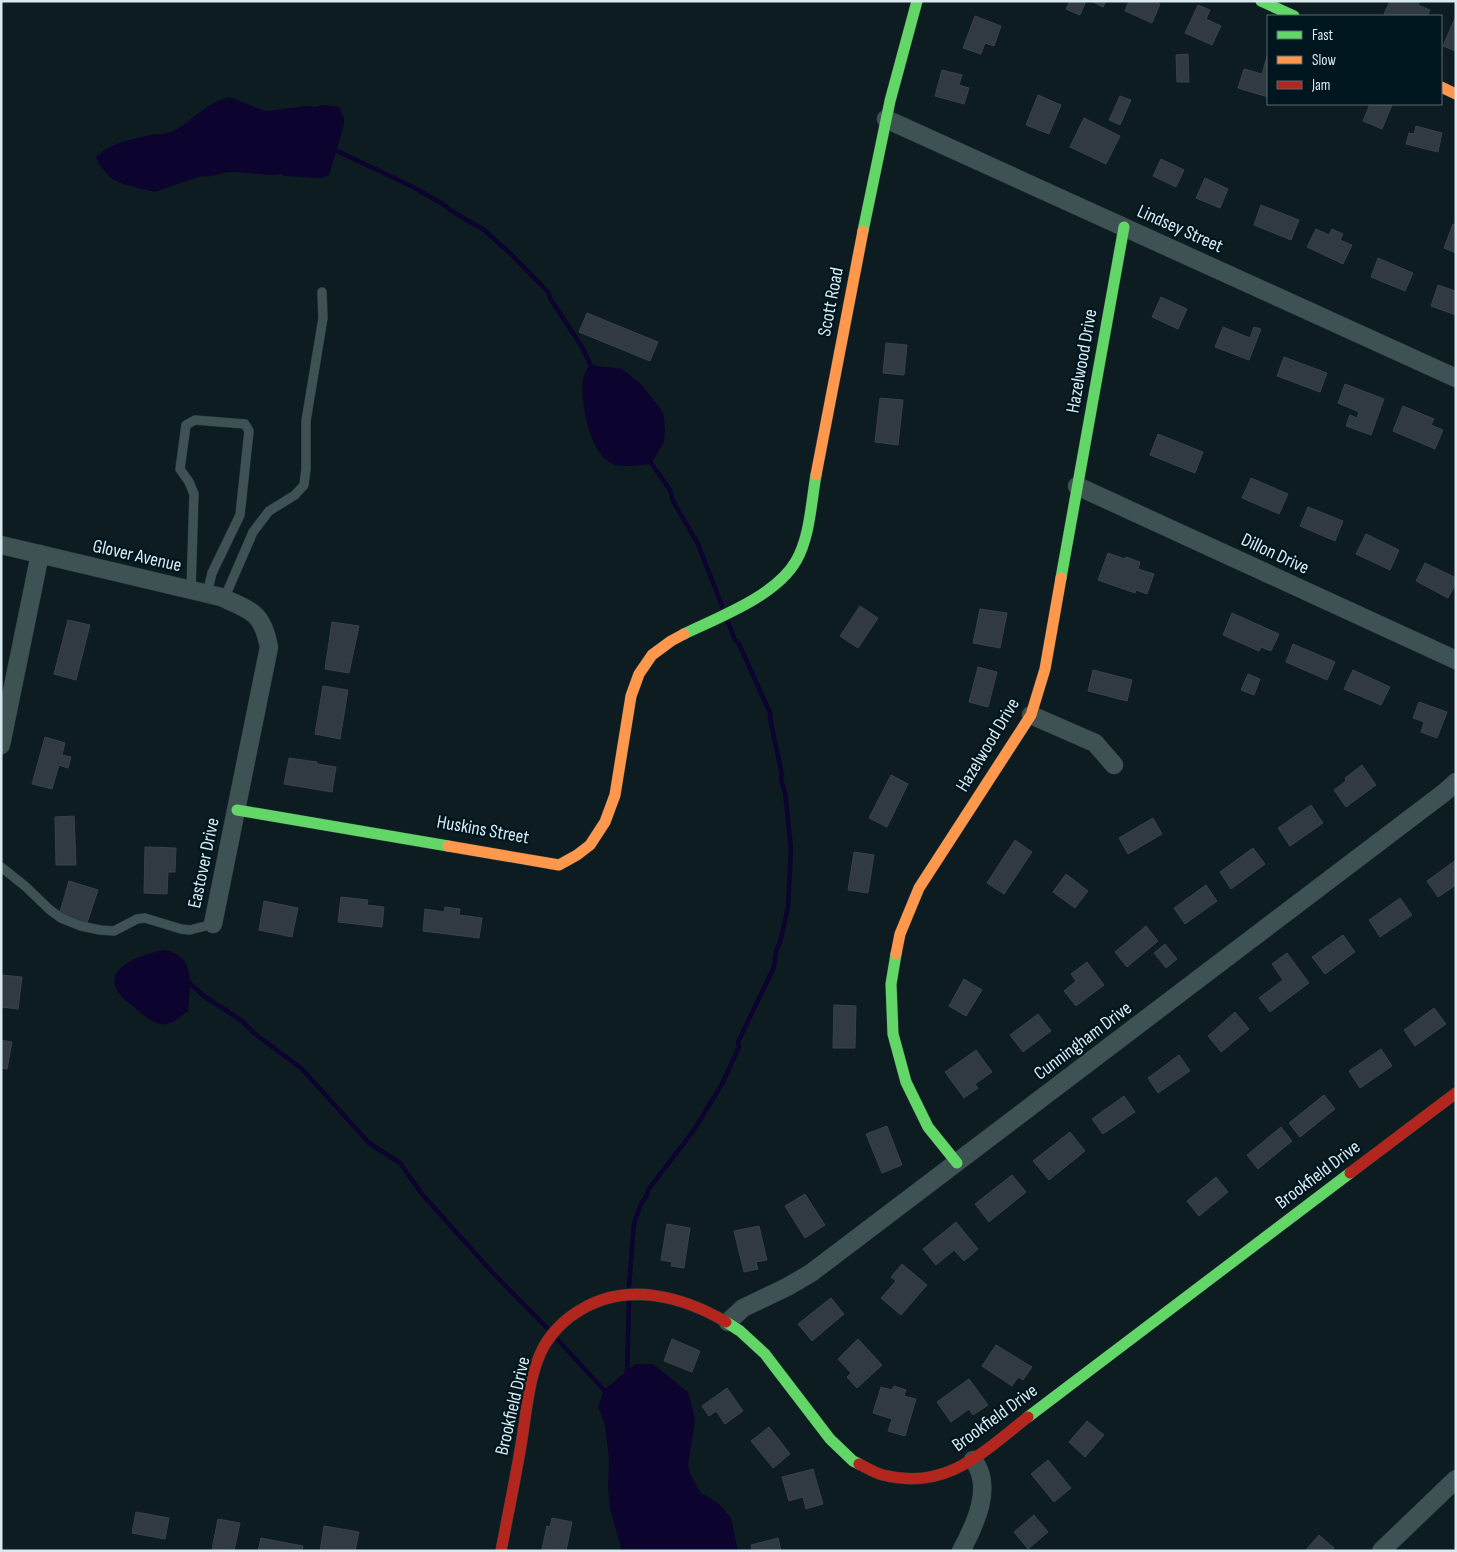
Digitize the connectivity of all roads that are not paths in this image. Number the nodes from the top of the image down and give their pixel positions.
1 (917, 1) edge
2 (1261, 1) edge
3 (1294, 11) edge
4 (1442, 87) edge
5 (1456, 94) edge
6 (886, 119) junction
7 (1124, 227) junction
8 (322, 292) dead end
9 (1456, 378) edge
10 (1077, 486) junction
11 (1, 545) edge
12 (40, 554) junction
13 (208, 594) junction
14 (760, 596) joint
15 (1456, 660) edge
16 (1031, 715) junction
17 (1, 745) edge
18 (1114, 765) dead end
19 (1456, 782) edge
20 (237, 810) junction
21 (1, 867) edge
22 (213, 924) joint
23 (1456, 1093) edge
24 (956, 1163) junction
25 (728, 1322) junction
26 (973, 1460) junction
27 (1456, 1479) edge
28 (501, 1551) edge
29 (961, 1551) edge
30 (1381, 1551) edge

1 - 6 street, Scott Road
2 - 3 street
4 - 5 street
6 - 7 street, Lindsey Street
6 - 14 street, Scott Road
7 - 9 street, Lindsey Street
7 - 10 street, Hazelwood Drive
8 - 13 lane
10 - 15 street, Dillon Drive
10 - 16 street, Hazelwood Drive
11 - 12 street, Glover Avenue
12 - 13 street, Glover Avenue
12 - 17 street
13 - 13 lane
13 - 20 street, Glover Avenue
14 - 20 street, Huskins Street
16 - 18 street
16 - 24 street, Hazelwood Drive
19 - 24 street, Cunningham Drive
20 - 22 street, Eastover Drive
21 - 22 lane
23 - 26 street, Brookfield Drive
24 - 25 street, Cunningham Drive
25 - 26 street, Brookfield Drive
25 - 28 street, Brookfield Drive
26 - 29 street
27 - 30 street

